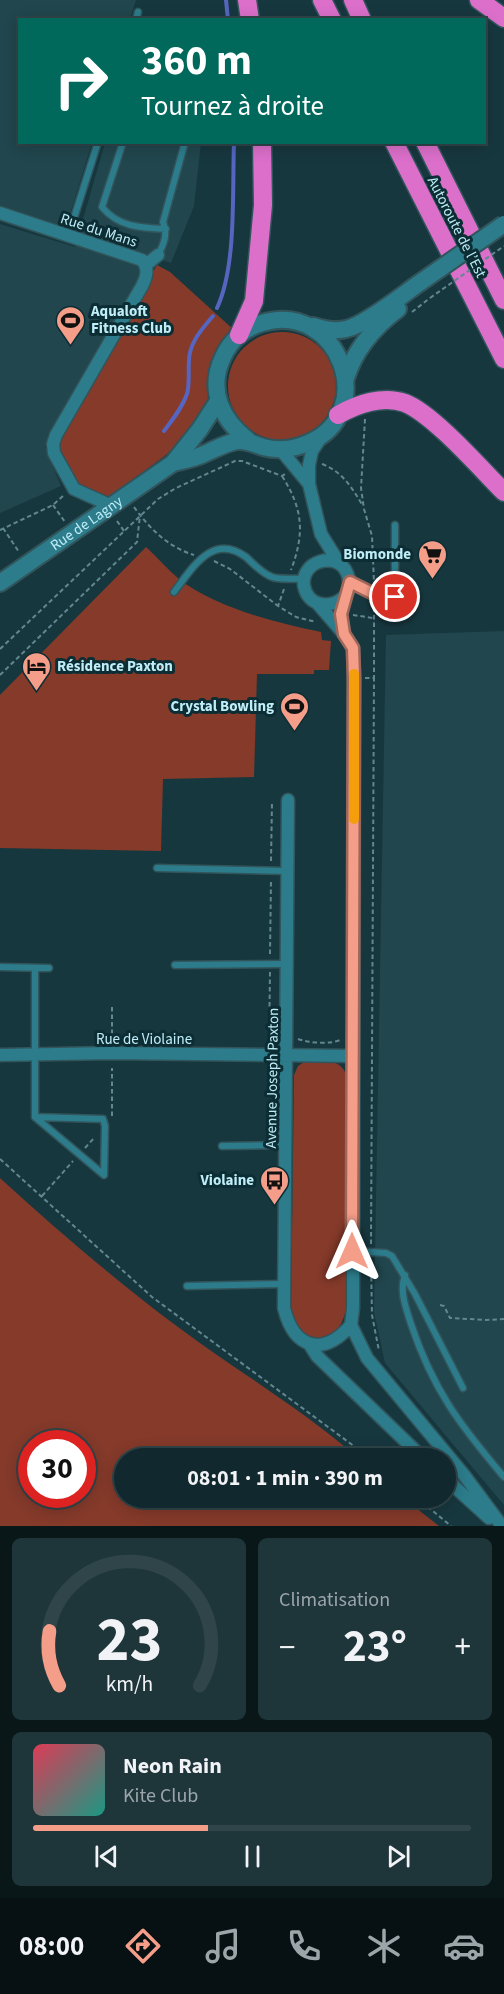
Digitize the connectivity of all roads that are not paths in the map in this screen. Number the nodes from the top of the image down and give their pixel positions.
1 (247, 0) edge
2 (322, 0) edge
3 (352, 0) edge
4 (479, 0) edge
5 (138, 12) dead end
6 (136, 18) edge
7 (250, 18) edge
8 (331, 18) edge
9 (361, 18) edge
10 (504, 18) edge
11 (97, 144) edge
12 (122, 144) edge
13 (184, 144) edge
14 (262, 144) edge
15 (395, 144) edge
16 (425, 144) edge
17 (0, 213) edge
18 (73, 221) dead end
19 (504, 224) edge
20 (166, 229) junction
21 (504, 232) edge
22 (158, 255) joint
23 (146, 265) junction
24 (424, 291) junction
25 (504, 300) edge
26 (306, 324) junction
27 (239, 335) junction
28 (504, 359) edge
29 (346, 379) junction
30 (218, 401) junction
31 (338, 415) junction
32 (323, 434) junction
33 (248, 440) junction
34 (280, 449) junction
35 (173, 463) junction
36 (302, 466) junction
37 (504, 492) edge
38 (112, 506) junction
39 (394, 525) dead end
40 (321, 534) junction
41 (339, 563) junction
42 (310, 567) junction
43 (304, 579) junction
44 (350, 582) junction
45 (0, 583) edge
46 (174, 592) dead end
47 (344, 597) junction
48 (318, 604) junction
49 (344, 634) junction
50 (288, 800) dead end
51 (157, 868) dead end
52 (288, 871) junction
53 (288, 964) junction
54 (175, 965) dead end
55 (0, 967) edge
56 (35, 968) junction
57 (49, 968) dead end
58 (35, 1054) junction
59 (0, 1055) edge
60 (287, 1055) junction
61 (353, 1056) junction
62 (35, 1117) junction
63 (286, 1145) junction
64 (222, 1146) dead end
65 (352, 1251) junction
66 (405, 1275) junction
67 (285, 1284) junction
68 (187, 1286) dead end
69 (351, 1324) junction
70 (310, 1345) junction
71 (463, 1388) dead end
72 (413, 1448) edge
73 (504, 1477) edge
74 (456, 1488) edge
75 (501, 1526) edge

1 - 7 highway
2 - 8 highway
3 - 9 highway
4 - 10 highway
5 - 6 lane
11 - 18 lane
12 - 20 lane
13 - 20 lane
14 - 27 highway
15 - 28 highway, Autoroute de l’Est
16 - 25 highway, Autoroute de l’Est
17 - 23 street, Rue du Mans
19 - 24 main road, bridge
20 - 22 lane
21 - 24 main road
22 - 23 street
23 - 38 street, Rue du Mans
24 - 26 main road
24 - 29 main road
26 - 27 main road
26 - 29 main road
27 - 30 main road
29 - 31 main road
30 - 33 main road
30 - 35 main road, Rue de Lagny
31 - 32 main road
31 - 37 highway
32 - 34 main road
32 - 36 street
33 - 34 main road
33 - 35 main road, Rue de Lagny
34 - 36 street
35 - 38 main road, Rue de Lagny
36 - 40 street
38 - 45 main road, Rue de Lagny
39 - 44 lane
40 - 41 street
40 - 42 street
41 - 42 street
41 - 44 street
42 - 43 street
43 - 46 lane
43 - 48 street
44 - 47 street
47 - 48 street
47 - 49 street
48 - 49 street
49 - 61 street
50 - 52 street, Avenue Joseph Paxton
51 - 52 lane
52 - 53 street, Avenue Joseph Paxton
53 - 54 lane
53 - 60 street, Avenue Joseph Paxton
55 - 56 lane
56 - 57 lane
56 - 58 lane
58 - 59 street, Rue de Violaine
58 - 60 street, Rue de Violaine
58 - 62 lane
60 - 61 street, Rue de Violaine
60 - 63 street, Avenue Joseph Paxton
61 - 65 street
62 - 62 lane
63 - 64 lane
63 - 67 street, Avenue Joseph Paxton
65 - 66 lane
65 - 69 street
66 - 71 lane
66 - 73 lane
67 - 68 lane
67 - 70 street, Avenue Joseph Paxton
69 - 70 street
69 - 75 street
70 - 72 street, Avenue Joseph Paxton
74 - 75 street

